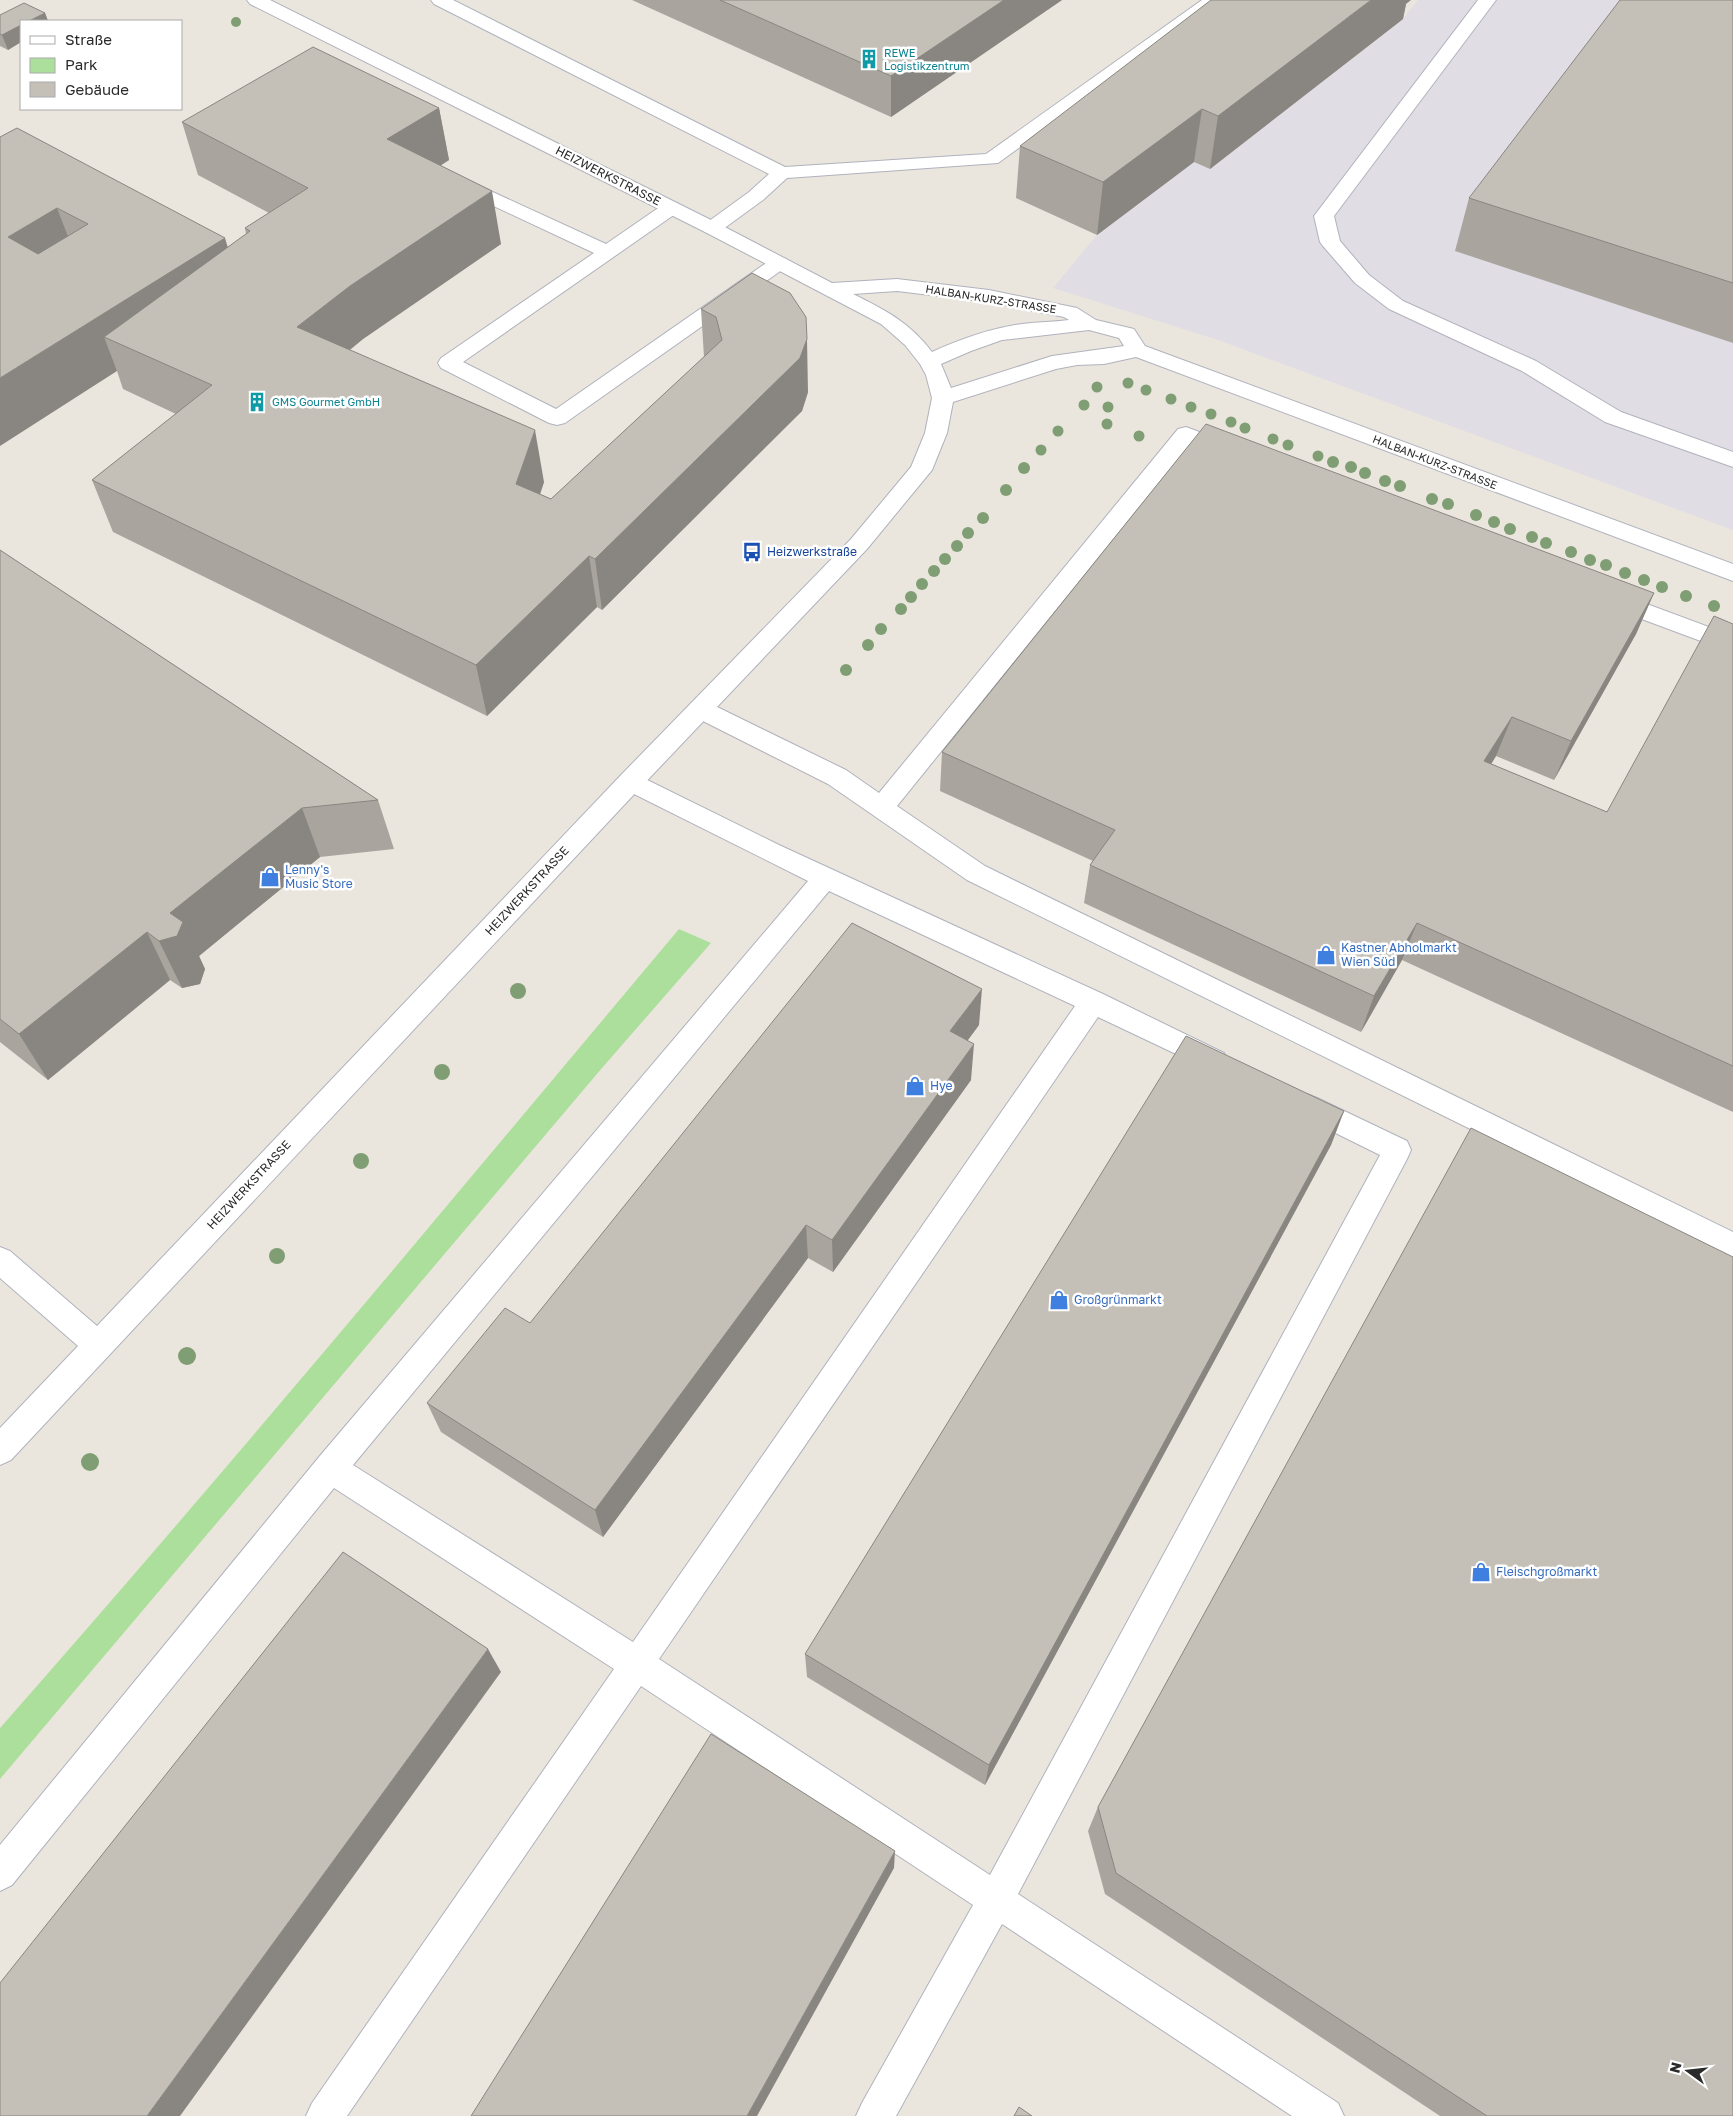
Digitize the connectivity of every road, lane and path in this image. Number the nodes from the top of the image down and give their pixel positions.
1 (256, 0) edge
2 (440, 0) edge
3 (1213, 0) edge
4 (1487, 0) edge
5 (782, 173) junction
6 (445, 176) edge
7 (671, 208) junction
8 (712, 228) junction
9 (608, 252) junction
10 (779, 263) junction
11 (829, 289) junction
12 (1089, 324) junction
13 (1137, 350) junction
14 (929, 362) junction
15 (943, 398) junction
16 (1251, 459) edge
17 (1733, 460) edge
18 (1733, 573) edge
19 (1594, 592) edge
20 (1733, 645) edge
21 (700, 709) junction
22 (631, 781) junction
23 (881, 808) junction
24 (825, 878) junction
25 (1093, 1002) junction
26 (1236, 1072) edge
27 (1281, 1094) edge
28 (1733, 1246) edge
29 (0, 1260) edge
30 (98, 1345) junction
31 (0, 1450) edge
32 (330, 1468) junction
33 (637, 1664) junction
34 (0, 1873) edge
35 (996, 1899) junction
36 (325, 2116) edge
37 (875, 2116) edge
38 (1325, 2116) edge

1 - 7 street, HEIZWERKSTRASSE
2 - 5 street
3 - 5 street
4 - 17 street
5 - 8 street
6 - 9 street
7 - 8 street, HEIZWERKSTRASSE
7 - 9 street
8 - 10 street, HEIZWERKSTRASSE
9 - 10 street
10 - 11 street, HEIZWERKSTRASSE
11 - 12 street, HALBAN-KURZ-STRASSE
11 - 14 street, HEIZWERKSTRASSE
12 - 13 street, HALBAN-KURZ-STRASSE
12 - 14 street, HALBAN-KURZ-STRASSE
13 - 15 street
13 - 18 street, HALBAN-KURZ-STRASSE
14 - 15 street, HEIZWERKSTRASSE
15 - 21 street, HEIZWERKSTRASSE
16 - 23 street
19 - 20 street
21 - 22 street, HEIZWERKSTRASSE
21 - 23 street
22 - 24 street
22 - 30 street, HEIZWERKSTRASSE
23 - 28 street
24 - 25 street
24 - 32 street
25 - 26 street
25 - 33 street
27 - 35 street
29 - 30 street
30 - 31 street, HEIZWERKSTRASSE
32 - 33 street
32 - 34 street
33 - 35 street
33 - 36 street
35 - 37 street
35 - 38 street

